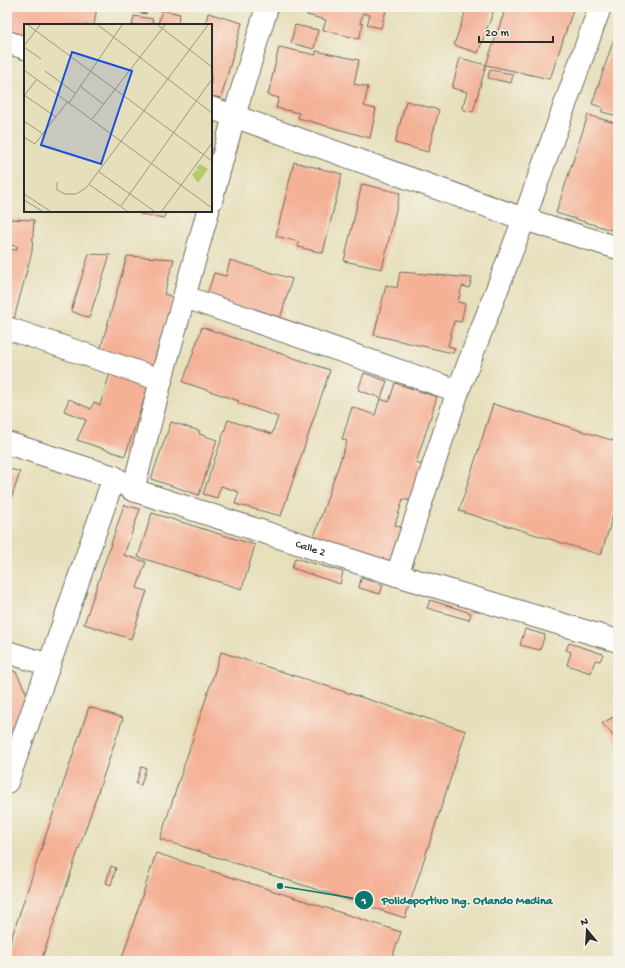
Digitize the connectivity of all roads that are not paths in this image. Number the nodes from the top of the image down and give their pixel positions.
1 (267, 7) edge
2 (600, 7) edge
3 (7, 42) edge
4 (24, 48) edge
5 (212, 108) edge
6 (234, 116) junction
7 (212, 197) edge
8 (208, 212) edge
9 (524, 219) junction
10 (618, 248) edge
11 (185, 297) junction
12 (7, 328) edge
13 (161, 380) junction
14 (458, 391) junction
15 (7, 443) edge
16 (114, 477) junction
17 (133, 490) junction
18 (397, 575) junction
19 (618, 641) edge
20 (7, 652) edge
21 (49, 665) junction
22 (7, 782) edge

1 - 6 street
2 - 9 street
3 - 4 street
5 - 6 street
6 - 7 street
6 - 9 street
8 - 11 street
9 - 10 street
9 - 14 street
11 - 13 street
11 - 14 street
12 - 13 street
13 - 17 street
14 - 18 street
15 - 16 street, Calle 2
16 - 17 street, Calle 2
16 - 21 street
17 - 18 street, Calle 2
18 - 19 street, Calle 2
20 - 21 street
21 - 22 street

